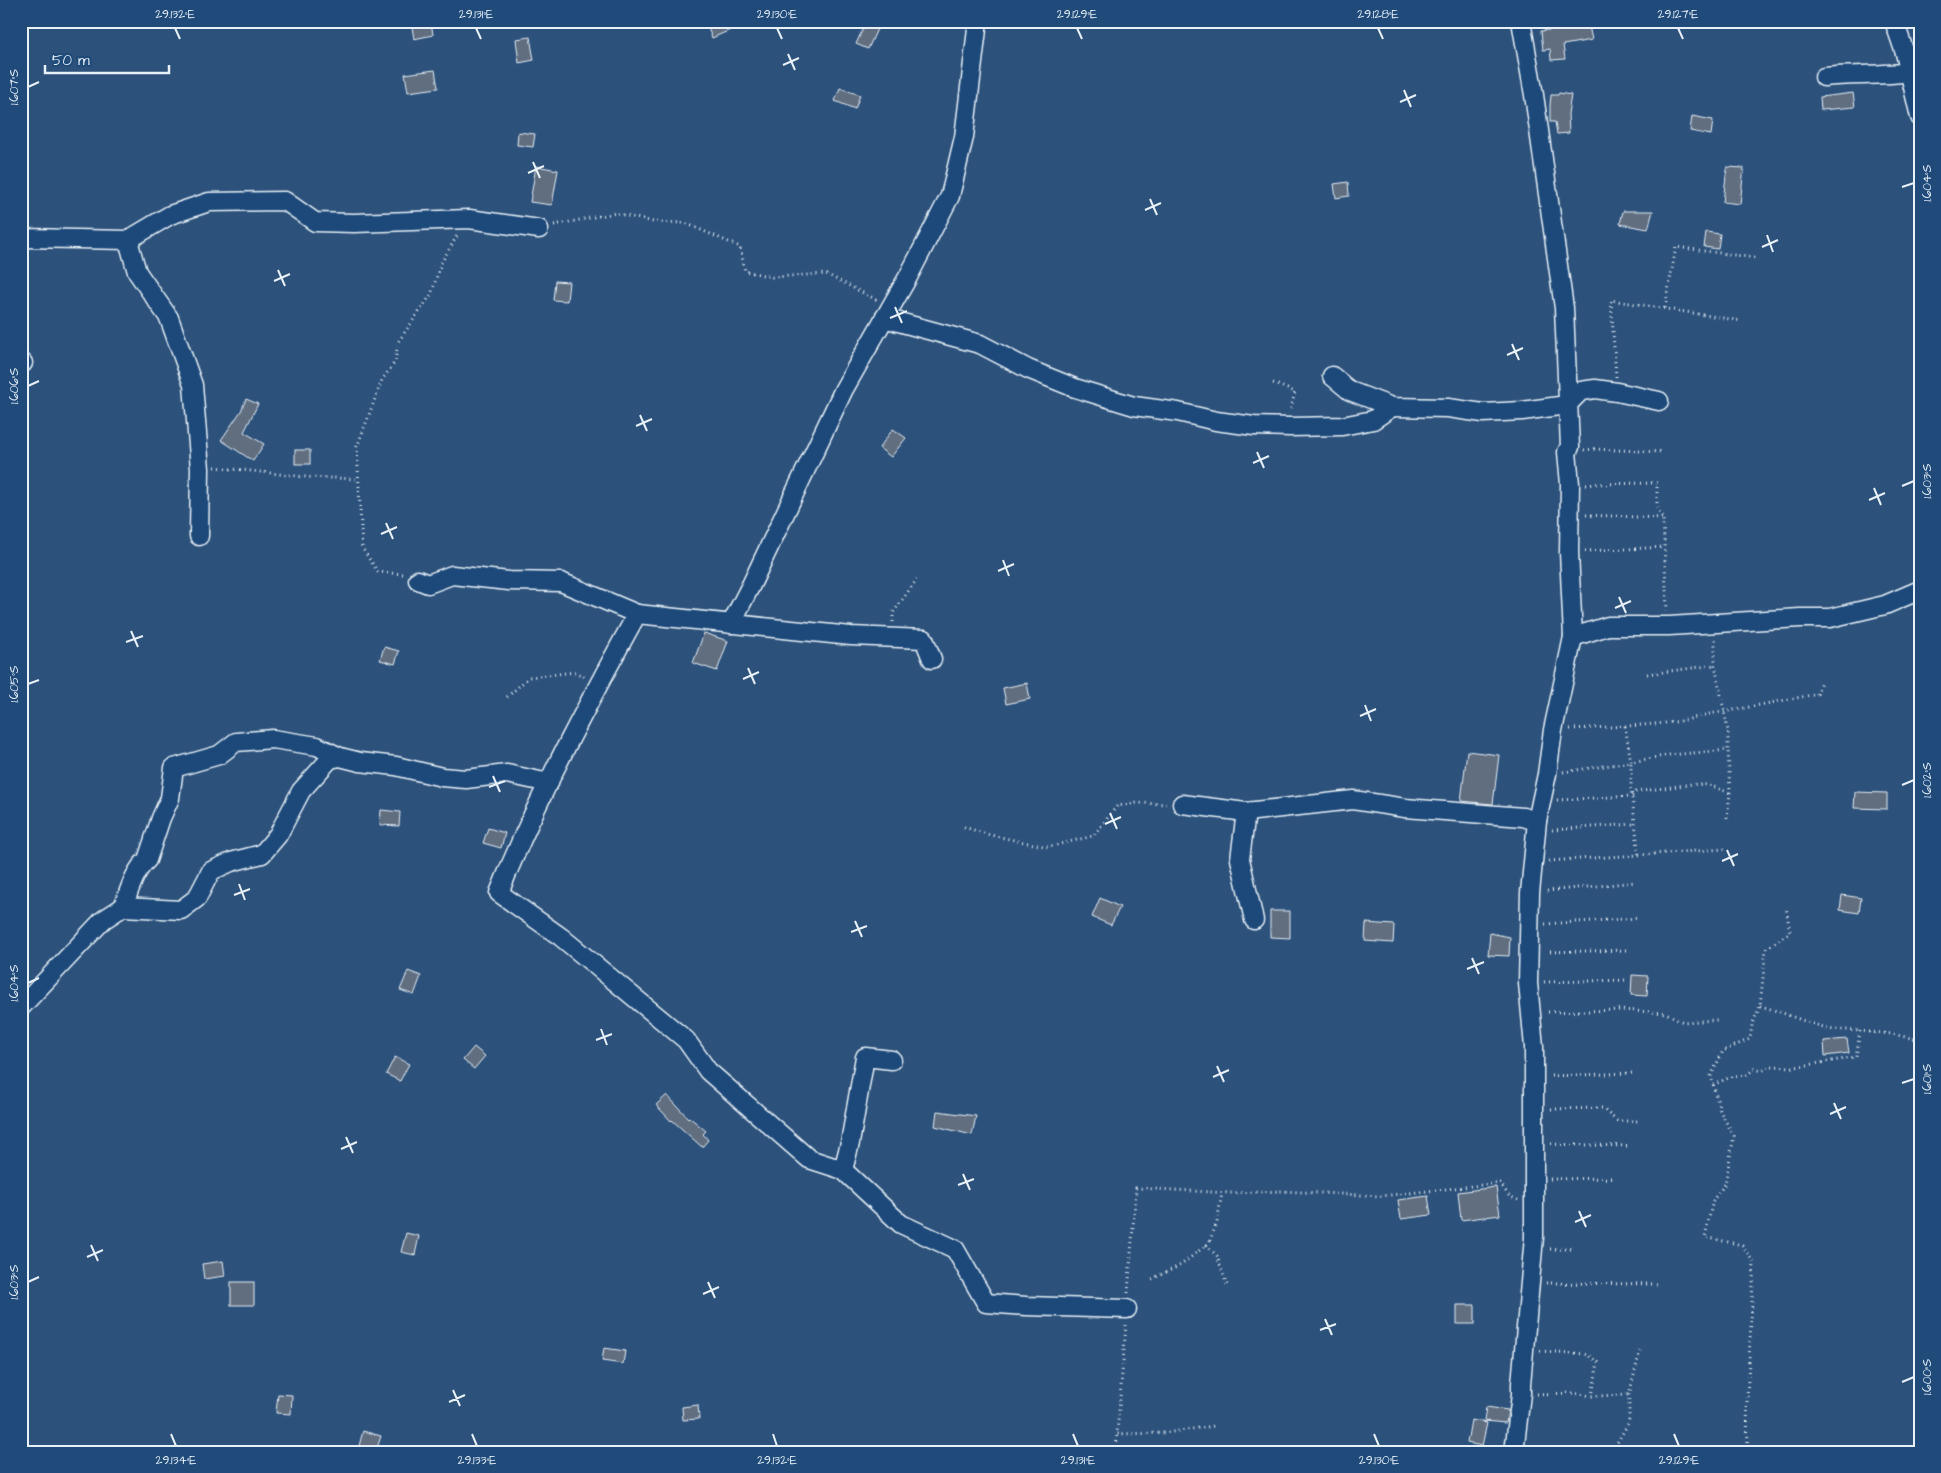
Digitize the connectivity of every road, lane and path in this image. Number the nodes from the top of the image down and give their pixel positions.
1 (978, 21) edge
2 (1521, 21) edge
3 (1894, 21) edge
4 (1910, 72) junction
5 (1824, 77) dead end
6 (1920, 117) edge
7 (539, 229) joint
8 (459, 232) dead end
9 (21, 236) edge
10 (128, 240) junction
11 (1756, 258) dead end
12 (1665, 308) junction
13 (888, 312) junction
14 (1742, 321) dead end
15 (1332, 376) dead end
16 (1273, 383) dead end
17 (1617, 392) junction
18 (1659, 401) dead end
19 (1567, 405) junction
20 (1392, 407) junction
21 (1290, 427) junction
22 (1568, 452) junction
23 (1664, 452) dead end
24 (200, 464) junction
25 (359, 479) junction
26 (1570, 484) junction
27 (1571, 514) junction
28 (1663, 518) junction
29 (199, 536) dead end
30 (1665, 548) junction
31 (1569, 552) junction
32 (917, 579) dead end
33 (418, 580) joint
34 (1920, 590) edge
35 (637, 614) junction
36 (731, 624) junction
37 (1715, 624) junction
38 (1669, 626) junction
39 (1573, 637) junction
40 (894, 638) junction
41 (932, 658) dead end
42 (1715, 665) junction
43 (1647, 674) dead end
44 (1821, 681) dead end
45 (600, 683) junction
46 (507, 697) dead end
47 (1724, 712) junction
48 (1625, 726) junction
49 (1553, 730) junction
50 (1728, 750) junction
51 (340, 758) junction
52 (1631, 762) junction
53 (1547, 774) junction
54 (549, 782) junction
55 (1730, 792) junction
56 (1632, 796) junction
57 (1541, 801) junction
58 (1182, 804) joint
59 (1246, 812) junction
60 (1727, 818) dead end
61 (1634, 824) junction
62 (1536, 826) junction
63 (964, 827) dead end
64 (1725, 849) dead end
65 (1639, 856) junction
66 (1532, 862) junction
67 (1636, 882) dead end
68 (1530, 893) junction
69 (1786, 907) dead end
70 (123, 908) junction
71 (1640, 918) dead end
72 (1254, 920) dead end
73 (1529, 926) junction
74 (1630, 950) dead end
75 (1528, 952) junction
76 (1628, 980) dead end
77 (1528, 982) junction
78 (1760, 1006) junction
79 (21, 1007) edge
80 (1531, 1012) junction
81 (1717, 1020) dead end
82 (1860, 1031) junction
83 (1920, 1040) edge
84 (892, 1060) dead end
85 (1632, 1073) dead end
86 (1533, 1076) junction
87 (1713, 1085) junction
88 (1533, 1110) junction
89 (1640, 1121) dead end
90 (1534, 1143) junction
91 (1630, 1146) dead end
92 (843, 1170) junction
93 (1614, 1178) dead end
94 (1534, 1179) junction
95 (1222, 1193) junction
96 (1534, 1208) junction
97 (1206, 1245) junction
98 (1574, 1249) dead end
99 (1533, 1250) junction
100 (1152, 1279) dead end
101 (1531, 1282) junction
102 (1658, 1284) dead end
103 (1228, 1288) dead end
104 (1127, 1309) junction
105 (1641, 1347) dead end
106 (1524, 1348) junction
107 (1521, 1394) junction
108 (1629, 1395) junction
109 (1592, 1396) junction
110 (1214, 1426) dead end
111 (1117, 1434) junction
112 (1116, 1452) edge
113 (1514, 1452) edge
114 (1616, 1452) edge
115 (1748, 1452) edge

1 - 13 street
2 - 19 street
3 - 4 street
4 - 5 street
4 - 6 street
7 - 10 street
7 - 13 path
8 - 25 path
9 - 10 street
10 - 24 street
11 - 12 path
12 - 14 path
12 - 17 path
13 - 21 street
13 - 36 street
15 - 20 street
16 - 21 path
17 - 18 street
17 - 19 street
19 - 20 street
19 - 22 street
20 - 21 street
22 - 23 path
22 - 26 street
24 - 25 path
24 - 29 street
25 - 33 path
26 - 27 street
26 - 28 path
27 - 28 path
27 - 31 street
28 - 30 path
30 - 31 path
30 - 38 path
31 - 39 street
32 - 40 path
33 - 35 street
34 - 37 street
35 - 36 street
35 - 45 street
36 - 40 street
37 - 38 street
37 - 42 path
38 - 39 street
39 - 49 street
40 - 41 street
42 - 43 path
42 - 47 path
44 - 47 path
45 - 46 path
45 - 54 street
47 - 48 path
47 - 50 path
48 - 49 path
48 - 52 path
49 - 53 street
50 - 52 path
50 - 55 path
51 - 54 street
51 - 70 street
51 - 70 street
52 - 53 path
52 - 56 path
53 - 57 street
54 - 92 street
55 - 56 path
55 - 60 path
56 - 57 path
56 - 61 path
57 - 62 street
58 - 59 street
58 - 63 path
59 - 62 street
59 - 72 street
61 - 62 path
61 - 65 path
62 - 66 street
64 - 65 path
65 - 66 path
66 - 68 street
67 - 68 path
68 - 73 street
69 - 78 path
70 - 79 street
71 - 73 path
73 - 75 street
74 - 75 path
75 - 77 street
76 - 77 path
77 - 80 street
78 - 82 path
78 - 87 path
80 - 81 path
80 - 86 street
82 - 83 path
82 - 87 path
84 - 92 street
85 - 86 path
86 - 88 street
87 - 115 path
88 - 89 path
88 - 90 street
90 - 91 path
90 - 94 street
92 - 104 street
93 - 94 path
94 - 96 street
95 - 96 path
95 - 97 path
95 - 104 path
96 - 99 street
97 - 100 path
97 - 103 path
98 - 99 path
99 - 101 street
101 - 102 path
101 - 106 street
104 - 111 path
105 - 108 path
106 - 107 street
106 - 109 path
107 - 109 path
107 - 113 street
108 - 109 path
108 - 114 path
110 - 111 path
111 - 112 path

